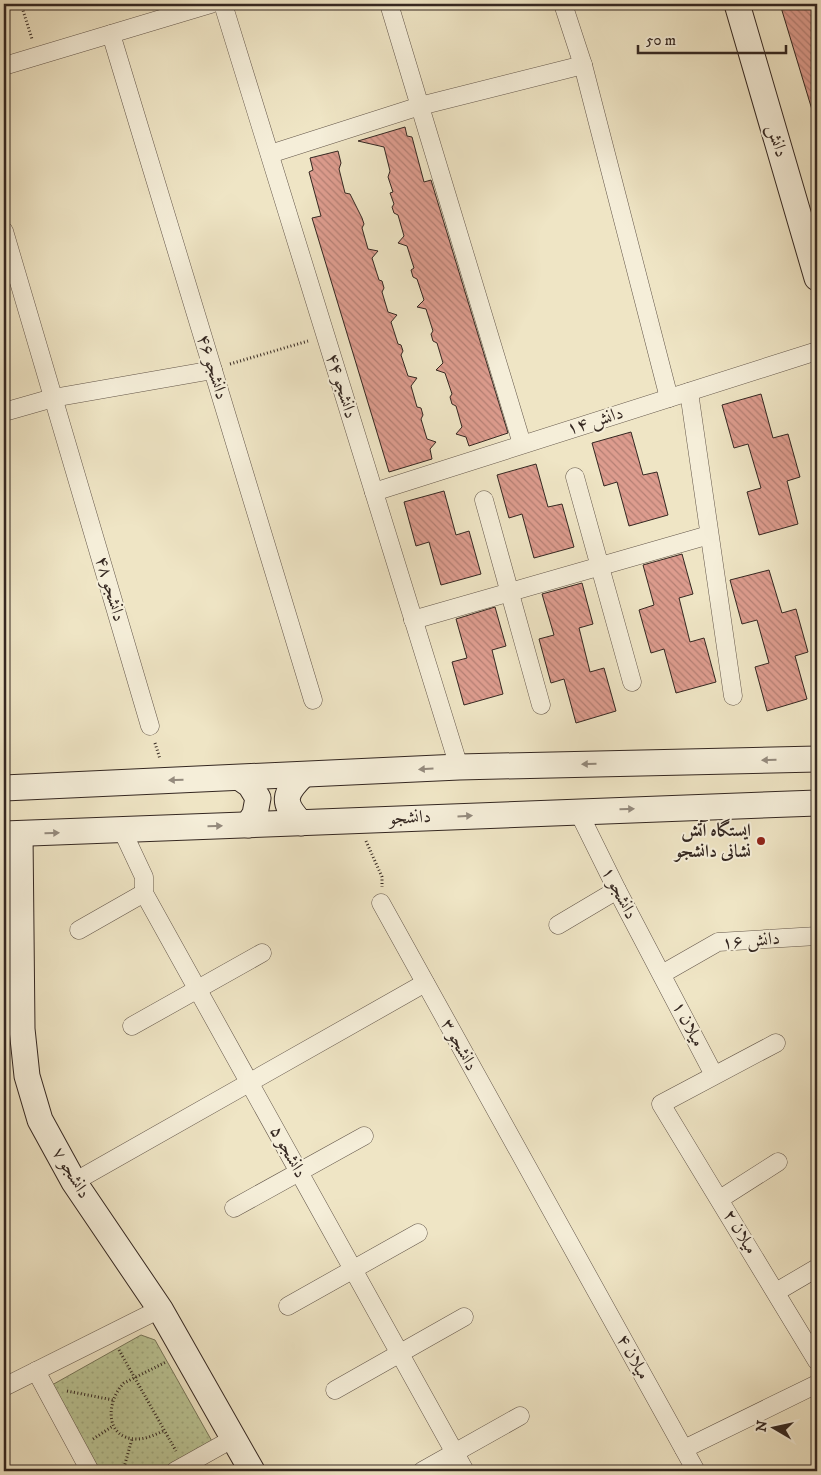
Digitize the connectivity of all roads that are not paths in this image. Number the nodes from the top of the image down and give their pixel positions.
1 (211, 4) edge
2 (223, 4) edge
3 (388, 4) edge
4 (563, 4) edge
5 (737, 4) edge
6 (110, 34) junction
7 (584, 65) junction
8 (4, 66) edge
9 (420, 106) junction
10 (270, 154) junction
11 (4, 231) edge
12 (817, 278) edge
13 (817, 350) edge
14 (213, 370) junction
15 (689, 392) junction
16 (53, 398) junction
17 (669, 398) junction
18 (4, 412) edge
19 (522, 444) junction
20 (575, 477) dead end
21 (374, 492) junction
22 (484, 500) dead end
23 (710, 535) junction
24 (600, 566) junction
25 (510, 592) junction
26 (413, 620) junction
27 (632, 682) dead end
28 (733, 696) dead end
29 (313, 700) dead end
30 (541, 705) dead end
31 (150, 726) road end
32 (817, 758) edge
33 (459, 768) junction
34 (302, 774) junction
35 (240, 778) junction
36 (4, 788) edge
37 (817, 803) edge
38 (578, 811) junction
39 (301, 823) junction
40 (248, 825) junction
41 (122, 830) junction
42 (12, 834) edge
43 (617, 890) junction
44 (144, 893) junction
45 (381, 903) road end
46 (558, 925) dead end
47 (79, 930) dead end
48 (817, 936) edge
49 (262, 953) dead end
50 (662, 974) junction
51 (12, 982) edge
52 (425, 983) junction
53 (198, 989) junction
54 (132, 1026) dead end
55 (776, 1043) dead end
56 (714, 1075) junction
57 (249, 1082) junction
58 (364, 1136) dead end
59 (778, 1162) dead end
60 (299, 1172) junction
61 (74, 1182) junction
62 (720, 1199) junction
63 (234, 1208) dead end
64 (418, 1233) dead end
65 (582, 1264) joint
66 (817, 1268) edge
67 (353, 1269) junction
68 (776, 1292) junction
69 (288, 1306) dead end
70 (160, 1309) junction
71 (464, 1317) dead end
72 (400, 1353) junction
73 (817, 1361) edge
74 (36, 1370) junction
75 (817, 1384) edge
76 (4, 1386) edge
77 (335, 1390) dead end
78 (520, 1416) dead end
79 (234, 1438) junction
80 (684, 1449) junction
81 (455, 1453) junction
82 (180, 1468) edge
83 (90, 1471) edge
84 (252, 1471) edge
85 (422, 1471) edge
86 (466, 1471) edge
87 (696, 1471) edge

1 - 6 street
2 - 10 street, دانشجو ۴۴
3 - 9 street
4 - 7 street
5 - 12 main road, دانش
6 - 8 street
6 - 14 street, دانشجو ۴۶
7 - 9 street
7 - 17 street
9 - 10 street
9 - 19 street
10 - 21 street, دانشجو ۴۴
11 - 16 street, دانشجو ۴۸
13 - 15 street, دانش ۱۴
14 - 16 street
14 - 29 street, دانشجو ۴۶
15 - 17 street, دانش ۱۴
15 - 23 street
16 - 18 street
16 - 31 street, دانشجو ۴۸
17 - 19 street, دانش ۱۴
19 - 21 street, دانش ۱۴
20 - 24 street
21 - 26 street, دانشجو ۴۴
22 - 25 street
23 - 24 street
23 - 28 street
24 - 25 street
24 - 27 street
25 - 26 street
25 - 30 street
26 - 33 street, دانشجو ۴۴
32 -> 33 main road
33 -> 34 main road
34 - 35 main road
34 - 39 main road
35 -> 36 main road
35 - 40 main road
38 -> 37 main road, دانشجو
39 -> 38 main road, دانشجو
38 - 43 street, دانشجو ۱
39 - 40 main road, دانشجو
41 -> 40 main road, دانشجو
42 -> 41 main road, دانشجو
41 - 44 street, دانشجو ۵
42 - 51 main road, دانشجو ۷
43 - 46 street
43 - 50 street, دانشجو ۱
44 - 47 street
44 - 53 street, دانشجو ۵
45 - 52 street, دانشجو ۳
48 - 50 street, دانش ۱۶
49 - 53 street
50 - 56 street, میلان ۱
51 - 61 main road, دانشجو ۷
52 - 57 street
52 - 65 street, دانشجو ۳
53 - 54 street
53 - 57 street, دانشجو ۵
55 - 56 street
56 - 62 street, میلان ۲
57 - 60 street, دانشجو ۵
57 - 61 street
58 - 60 street
59 - 62 street
60 - 63 street
60 - 67 street, دانشجو ۵
61 - 70 main road, دانشجو ۷
62 - 68 street, میلان ۲
64 - 67 street
65 - 80 street, میلان ۴
66 - 68 street
67 - 69 street
67 - 72 street, دانشجو ۵
68 - 73 street, میلان ۲
70 - 74 street
70 - 79 main road, دانشجو ۷
71 - 72 street
72 - 77 street
72 - 81 street, دانشجو ۵
74 - 76 street
74 - 83 street
75 - 80 street
78 - 81 street
79 - 82 street
79 - 84 main road, دانشجو ۷
80 - 87 street, میلان ۴
81 - 85 street
81 - 86 street, دانشجو ۵

